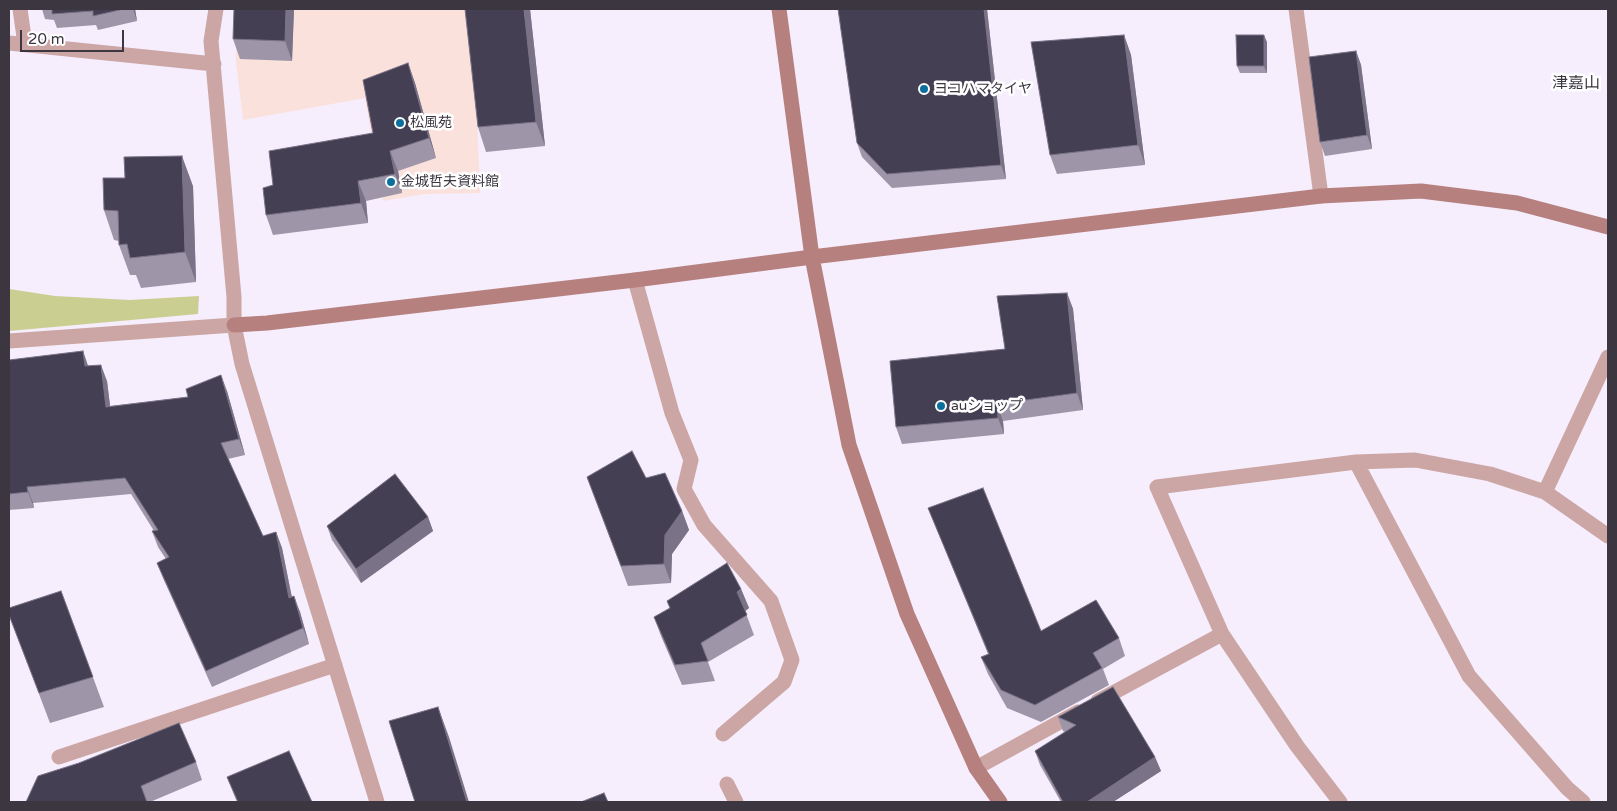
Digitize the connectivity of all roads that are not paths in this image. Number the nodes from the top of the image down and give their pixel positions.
1 (20, 9) edge
2 (216, 9) edge
3 (779, 9) edge
4 (1296, 9) edge
5 (9, 42) edge
6 (25, 44) junction
7 (214, 64) junction
8 (1320, 196) junction
9 (1608, 227) edge
10 (812, 257) junction
11 (635, 280) junction
12 (234, 325) junction
13 (9, 341) edge
14 (1608, 357) edge
15 (1356, 462) junction
16 (1545, 492) junction
17 (1608, 536) edge
18 (1222, 634) junction
19 (335, 665) junction
20 (723, 734) dead end
21 (59, 757) dead end
22 (976, 768) junction
23 (727, 784) dead end
24 (377, 802) edge
25 (736, 802) edge
26 (1000, 802) edge
27 (1340, 802) edge
28 (1583, 802) edge

1 - 6 street
2 - 7 street
3 - 10 street
4 - 8 street
5 - 6 street
6 - 7 street
7 - 12 street
8 - 9 street
8 - 10 street
10 - 11 street
10 - 22 street
11 - 12 street
11 - 20 street
12 - 13 street
12 - 19 street
14 - 16 street
15 - 16 street
15 - 18 street
15 - 28 street
16 - 17 street
18 - 22 street
18 - 27 street
19 - 21 street
19 - 24 street
22 - 26 street
23 - 25 street

